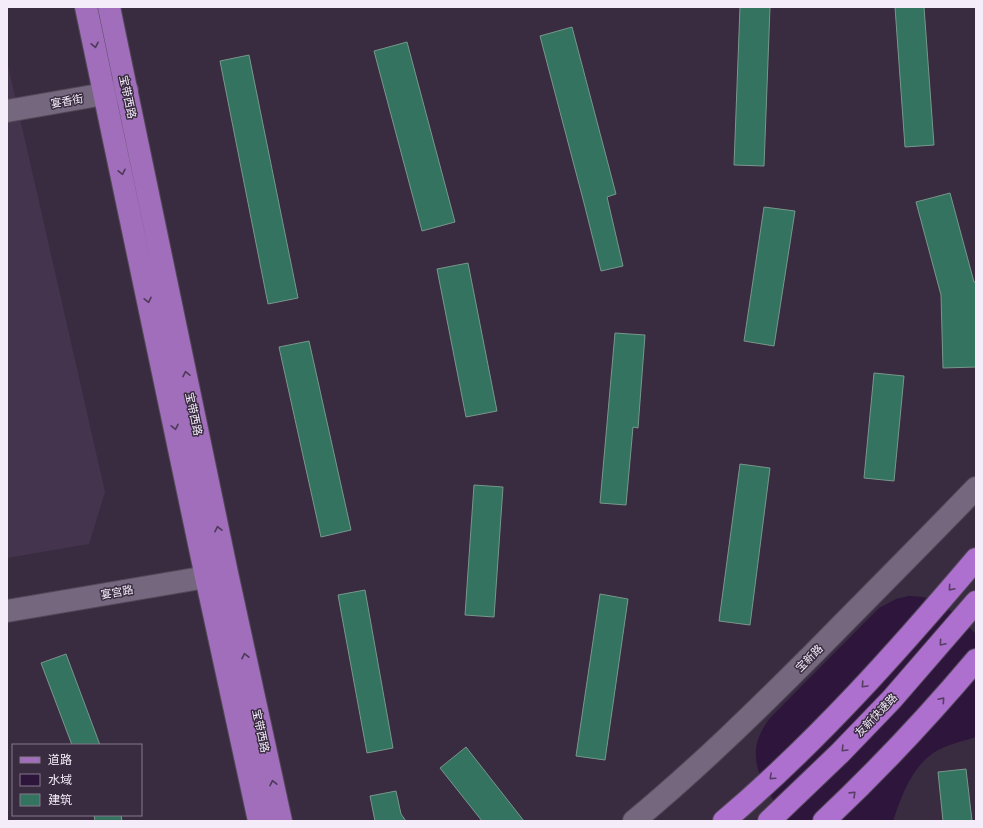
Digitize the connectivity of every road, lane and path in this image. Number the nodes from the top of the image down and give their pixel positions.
1 (86, 7) edge
2 (109, 7) edge
3 (127, 90) junction
4 (106, 94) junction
5 (7, 111) edge
6 (976, 488) edge
7 (976, 558) edge
8 (227, 573) junction
9 (206, 578) junction
10 (976, 602) edge
11 (7, 611) edge
12 (976, 660) edge
13 (259, 821) edge
14 (281, 821) edge
15 (634, 821) edge
16 (724, 821) edge
17 (769, 821) edge
18 (824, 821) edge

1 -> 4 main road, 宝带西路
2 - 3 main road, 宝带西路
3 - 4 street, 宴香街
8 -> 3 main road, 宝带西路
4 - 5 street, 宴香街
4 -> 9 main road, 宝带西路
6 - 15 street, 宝新路
7 -> 16 highway
8 - 9 street, 宴宫路
14 -> 8 main road, 宝带西路
9 - 11 street, 宴宫路
9 - 13 main road, 宝带西路
10 -> 17 highway, 友新快速路
18 -> 12 highway

